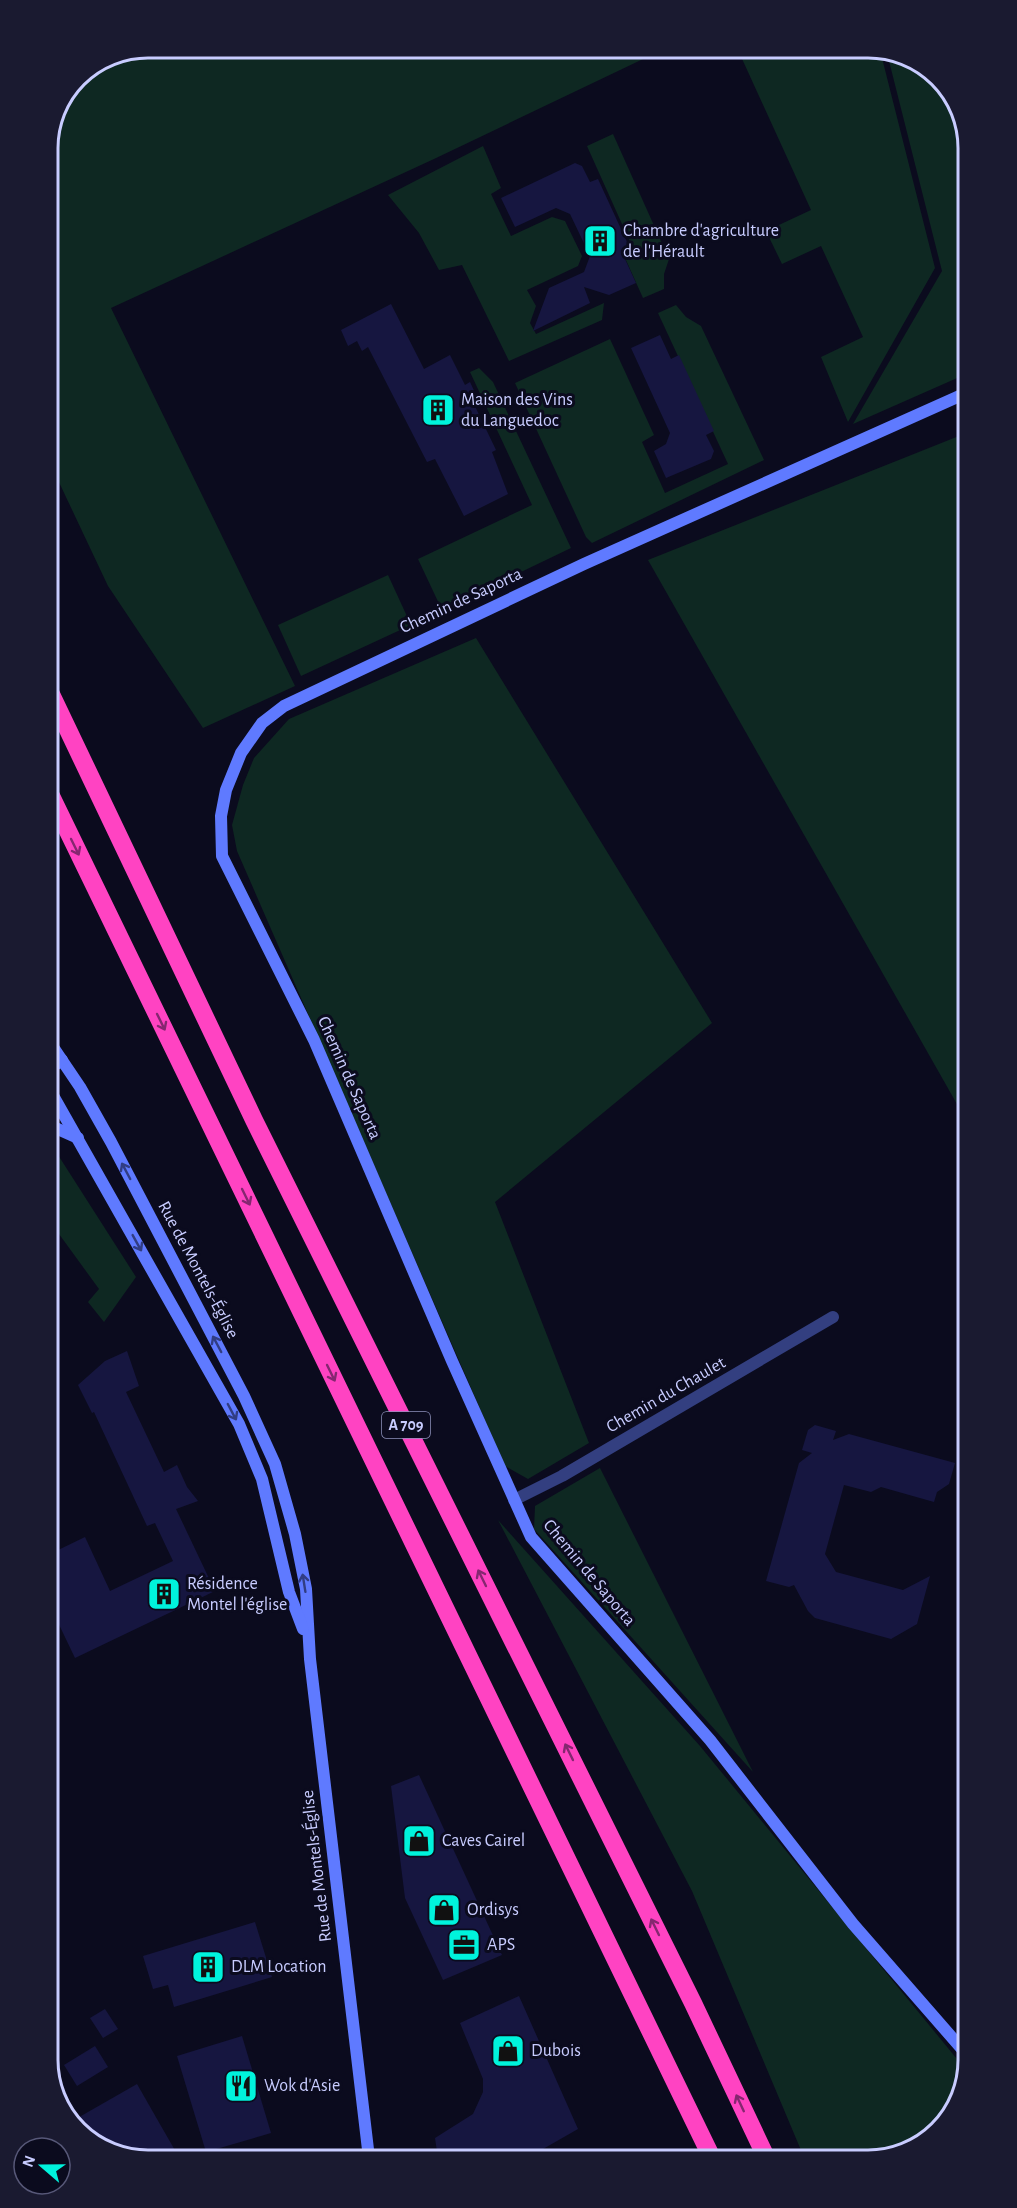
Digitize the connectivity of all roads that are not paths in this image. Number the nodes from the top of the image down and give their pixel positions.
1 (958, 397) edge
2 (59, 710) edge
3 (59, 812) edge
4 (59, 1055) edge
5 (62, 1060) junction
6 (59, 1063) edge
7 (58, 1105) edge
8 (58, 1129) edge
9 (78, 1138) junction
10 (833, 1317) dead end
11 (514, 1500) junction
12 (286, 1504) junction
13 (270, 1509) junction
14 (308, 1642) junction
15 (958, 2044) edge
16 (368, 2149) edge
17 (708, 2150) edge
18 (762, 2150) edge

1 - 11 street, Chemin de Saporta
18 -> 2 highway, A 709
3 -> 17 highway, A 709
4 - 5 street, Rue de Montels-Église
5 - 6 street
12 -> 5 street, Rue de Montels-Église
7 - 9 street, Rue de Montels-Église
8 - 9 street
9 -> 13 street, Rue de Montels-Église
10 - 11 street, Chemin du Chaulet
11 - 15 street, Chemin de Saporta
12 - 13 street
14 -> 12 street, Rue de Montels-Église
13 - 14 street, Rue de Montels-Église
14 - 16 street, Rue de Montels-Église

